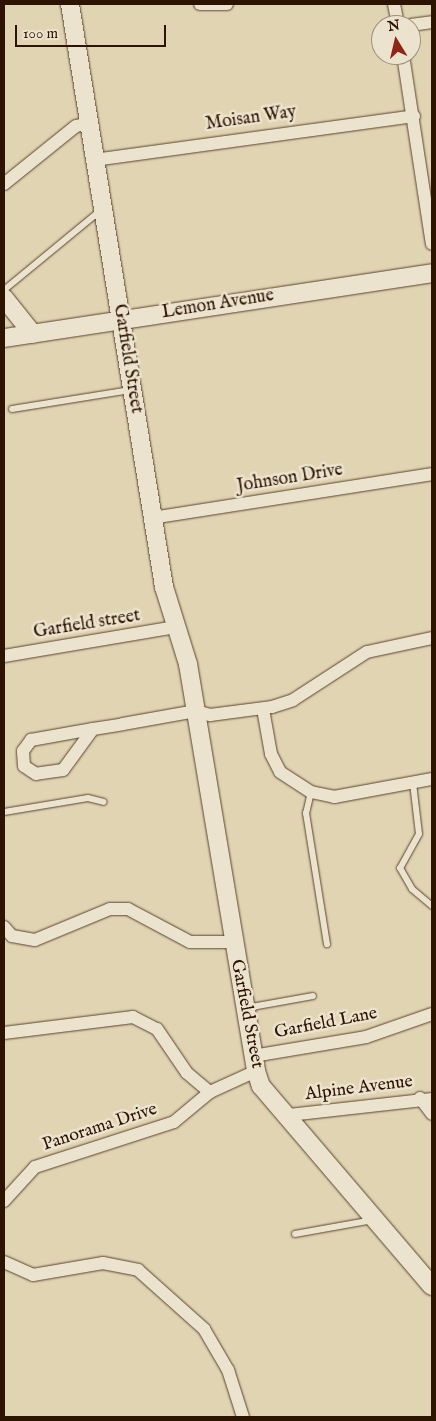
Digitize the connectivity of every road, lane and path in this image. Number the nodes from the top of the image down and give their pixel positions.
1 (70, 4) edge
2 (200, 4) edge
3 (227, 4) edge
4 (405, 65) edge
5 (414, 116) junction
6 (89, 123) junction
7 (94, 160) junction
8 (4, 184) edge
9 (102, 210) junction
10 (432, 244) edge
11 (432, 273) edge
12 (4, 290) edge
13 (4, 298) edge
14 (120, 320) junction
15 (33, 334) junction
16 (4, 338) edge
17 (132, 389) junction
18 (12, 409) dead end
19 (432, 474) edge
20 (152, 518) junction
21 (176, 627) junction
22 (432, 638) edge
23 (4, 656) edge
24 (263, 709) junction
25 (196, 712) junction
26 (92, 729) junction
27 (432, 779) edge
28 (413, 782) junction
29 (311, 792) junction
30 (104, 802) dead end
31 (4, 812) edge
32 (432, 906) edge
33 (4, 927) edge
34 (232, 942) junction
35 (327, 944) dead end
36 (313, 996) dead end
37 (245, 1008) junction
38 (432, 1014) edge
39 (4, 1032) edge
40 (254, 1064) junction
41 (210, 1092) junction
42 (426, 1099) edge
43 (432, 1114) edge
44 (289, 1115) junction
45 (4, 1201) edge
46 (377, 1219) junction
47 (295, 1234) dead end
48 (4, 1262) edge
49 (432, 1286) edge
50 (243, 1417) edge

1 - 6 street, Garfield Street
2 - 3 street
4 - 5 street
5 - 7 street, Moisan Way
5 - 10 street
6 - 7 street, Garfield Street
6 - 8 street
7 - 9 street, Garfield Street
9 - 12 lane
9 - 14 street, Garfield Street
11 - 14 street, Lemon Avenue
13 - 15 street
14 - 15 street, Lemon Avenue
14 - 17 street, Garfield Street
15 - 16 street, Lemon Avenue
17 - 18 lane
17 - 20 street, Garfield Street
19 - 20 street, Johnson Drive
20 - 21 street, Garfield Street
21 - 23 street, Garfield street
21 - 25 street, Garfield Street
22 - 24 street
24 - 25 street
24 - 29 street
25 - 26 street
25 - 34 street, Garfield Street
26 - 26 street
27 - 28 street
28 - 29 street
28 - 32 lane
29 - 35 lane
30 - 31 lane
33 - 34 street
34 - 37 street, Garfield Street
36 - 37 lane
37 - 40 street, Garfield Street
38 - 40 street, Garfield Lane
39 - 41 street
40 - 41 street
40 - 44 street, Garfield Street
41 - 45 street, Panorama Drive
42 - 43 street
42 - 44 street, Alpine Avenue
44 - 46 street, Garfield Street
46 - 47 lane
46 - 49 street, Garfield Street
48 - 50 street

